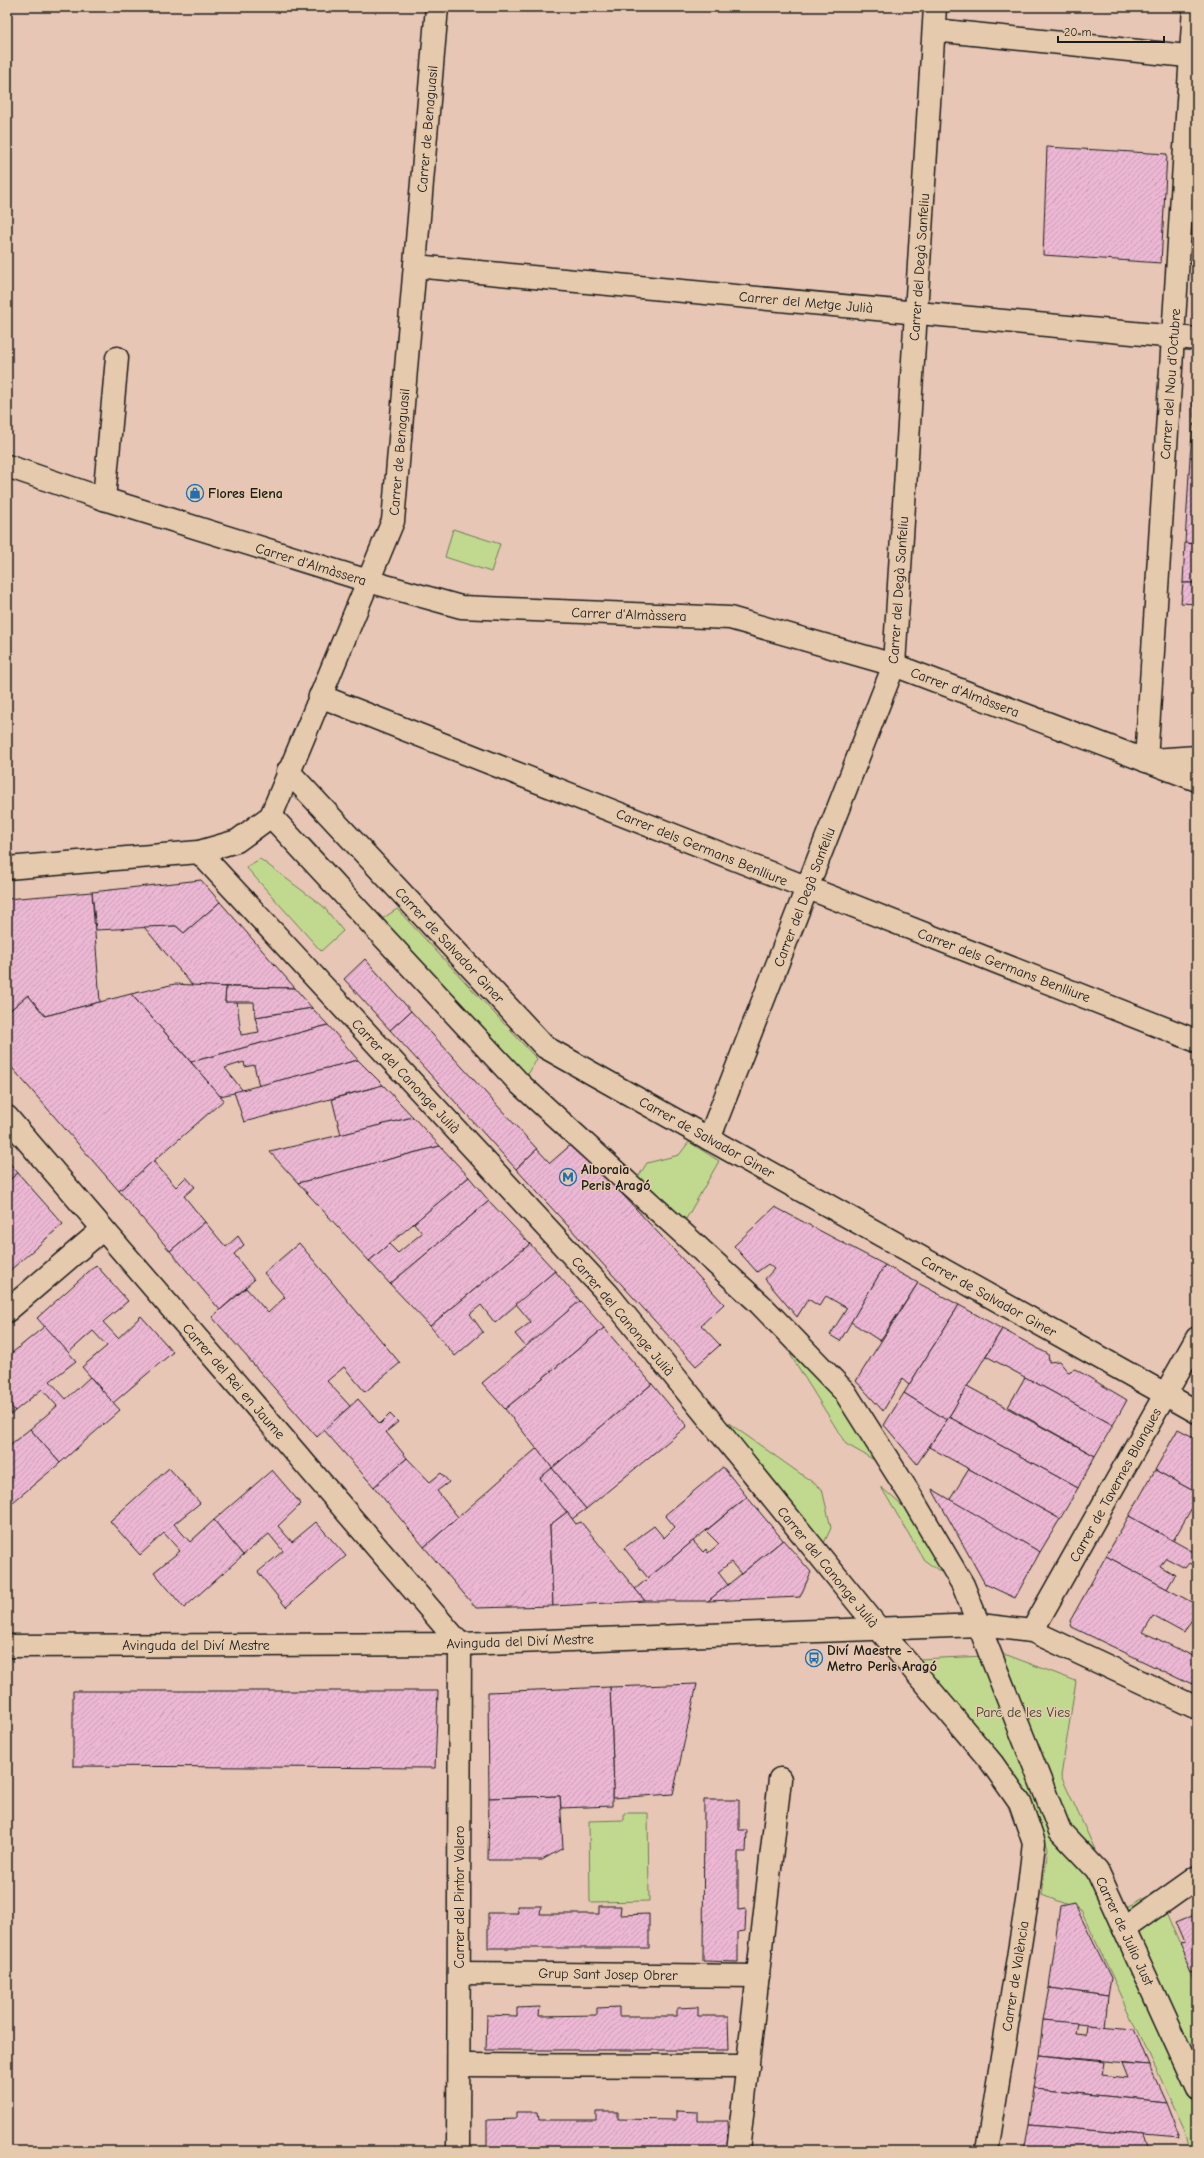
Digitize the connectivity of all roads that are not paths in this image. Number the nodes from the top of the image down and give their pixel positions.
1 (437, 7) edge
2 (935, 7) edge
3 (1194, 7) edge
4 (934, 30) junction
5 (1194, 57) edge
6 (415, 266) junction
7 (916, 312) junction
8 (1173, 336) junction
9 (1197, 339) edge
10 (117, 358) dead end
11 (7, 466) edge
12 (104, 499) junction
13 (368, 581) junction
14 (894, 665) junction
15 (320, 696) junction
16 (1197, 757) edge
17 (1146, 761) junction
18 (288, 771) junction
19 (1197, 780) edge
20 (271, 816) junction
21 (199, 852) junction
22 (7, 868) edge
23 (807, 888) junction
24 (1197, 1041) edge
25 (7, 1118) edge
26 (709, 1139) junction
27 (103, 1229) junction
28 (7, 1311) edge
29 (1197, 1338) edge
30 (1166, 1394) junction
31 (1197, 1412) edge
32 (980, 1625) junction
33 (879, 1629) junction
34 (1032, 1632) junction
35 (460, 1644) junction
36 (7, 1646) edge
37 (1197, 1708) edge
38 (780, 1779) dead end
39 (1020, 1803) joint
40 (1197, 1877) edge
41 (1124, 1929) junction
42 (459, 1972) junction
43 (758, 1976) junction
44 (459, 2065) junction
45 (748, 2066) junction
46 (1197, 2089) edge
47 (458, 2151) edge
48 (738, 2151) edge
49 (987, 2151) edge

1 - 6 street, Carrer de Benaguasil
2 - 4 street, Carrer del Degà Sanfeliu
3 - 5 street, Carrer del Nou d'Octubre
4 - 5 street
4 - 7 street, Carrer del Degà Sanfeliu
5 - 8 street, Carrer del Nou d'Octubre
6 - 7 street, Carrer del Metge Julià
6 - 13 street, Carrer de Benaguasil
7 - 8 street, Carrer del Metge Julià
7 - 14 street, Carrer del Degà Sanfeliu
8 - 9 street, Carrer del Metge Julià
8 - 17 street, Carrer del Nou d'Octubre
10 - 12 street
11 - 12 street, Carrer d'Almàssera
12 - 13 street, Carrer d'Almàssera
13 - 14 street, Carrer d'Almàssera
13 - 15 street, Carrer de Benaguasil
14 - 17 street, Carrer d'Almàssera
14 - 23 street, Carrer del Degà Sanfeliu
15 - 18 street, Carrer de Benaguasil
15 - 23 street, Carrer dels Germans Benlliure
16 - 17 street
17 - 19 street, Carrer d'Almàssera
18 - 20 street, Carrer de Benaguasil
18 - 26 street, Carrer de Salvador Giner
20 - 21 street
20 - 32 street, Carrer de Julio Just
21 - 22 street
21 - 33 street, Carrer del Canonge Julià
23 - 24 street, Carrer dels Germans Benlliure
23 - 26 street, Carrer del Degà Sanfeliu
25 - 27 street, Carrer del Rei en Jaume
26 - 30 street, Carrer de Salvador Giner
27 - 28 street
27 - 35 street, Carrer del Rei en Jaume
29 - 30 street, Carrer de Tavernes Blanques
30 - 31 street, Carrer de Salvador Giner
30 - 34 street, Carrer de Tavernes Blanques
32 - 33 street, Avinguda del Diví Mestre
32 - 34 street, Avinguda del Diví Mestre
32 - 41 street, Carrer de Julio Just
33 - 35 street, Avinguda del Diví Mestre
33 - 39 street, Carrer del Canonge Julià
34 - 37 street, Avinguda del Diví Mestre
35 - 36 street, Avinguda del Diví Mestre
35 - 42 street, Carrer del Pintor Valero
38 - 43 street
39 - 49 street, Carrer de València
40 - 41 street
41 - 46 street, Carrer de Julio Just
42 - 43 street, Grup Sant Josep Obrer
42 - 44 street, Carrer del Pintor Valero
43 - 45 street
44 - 45 street
44 - 47 street, Carrer del Pintor Valero
45 - 48 street

